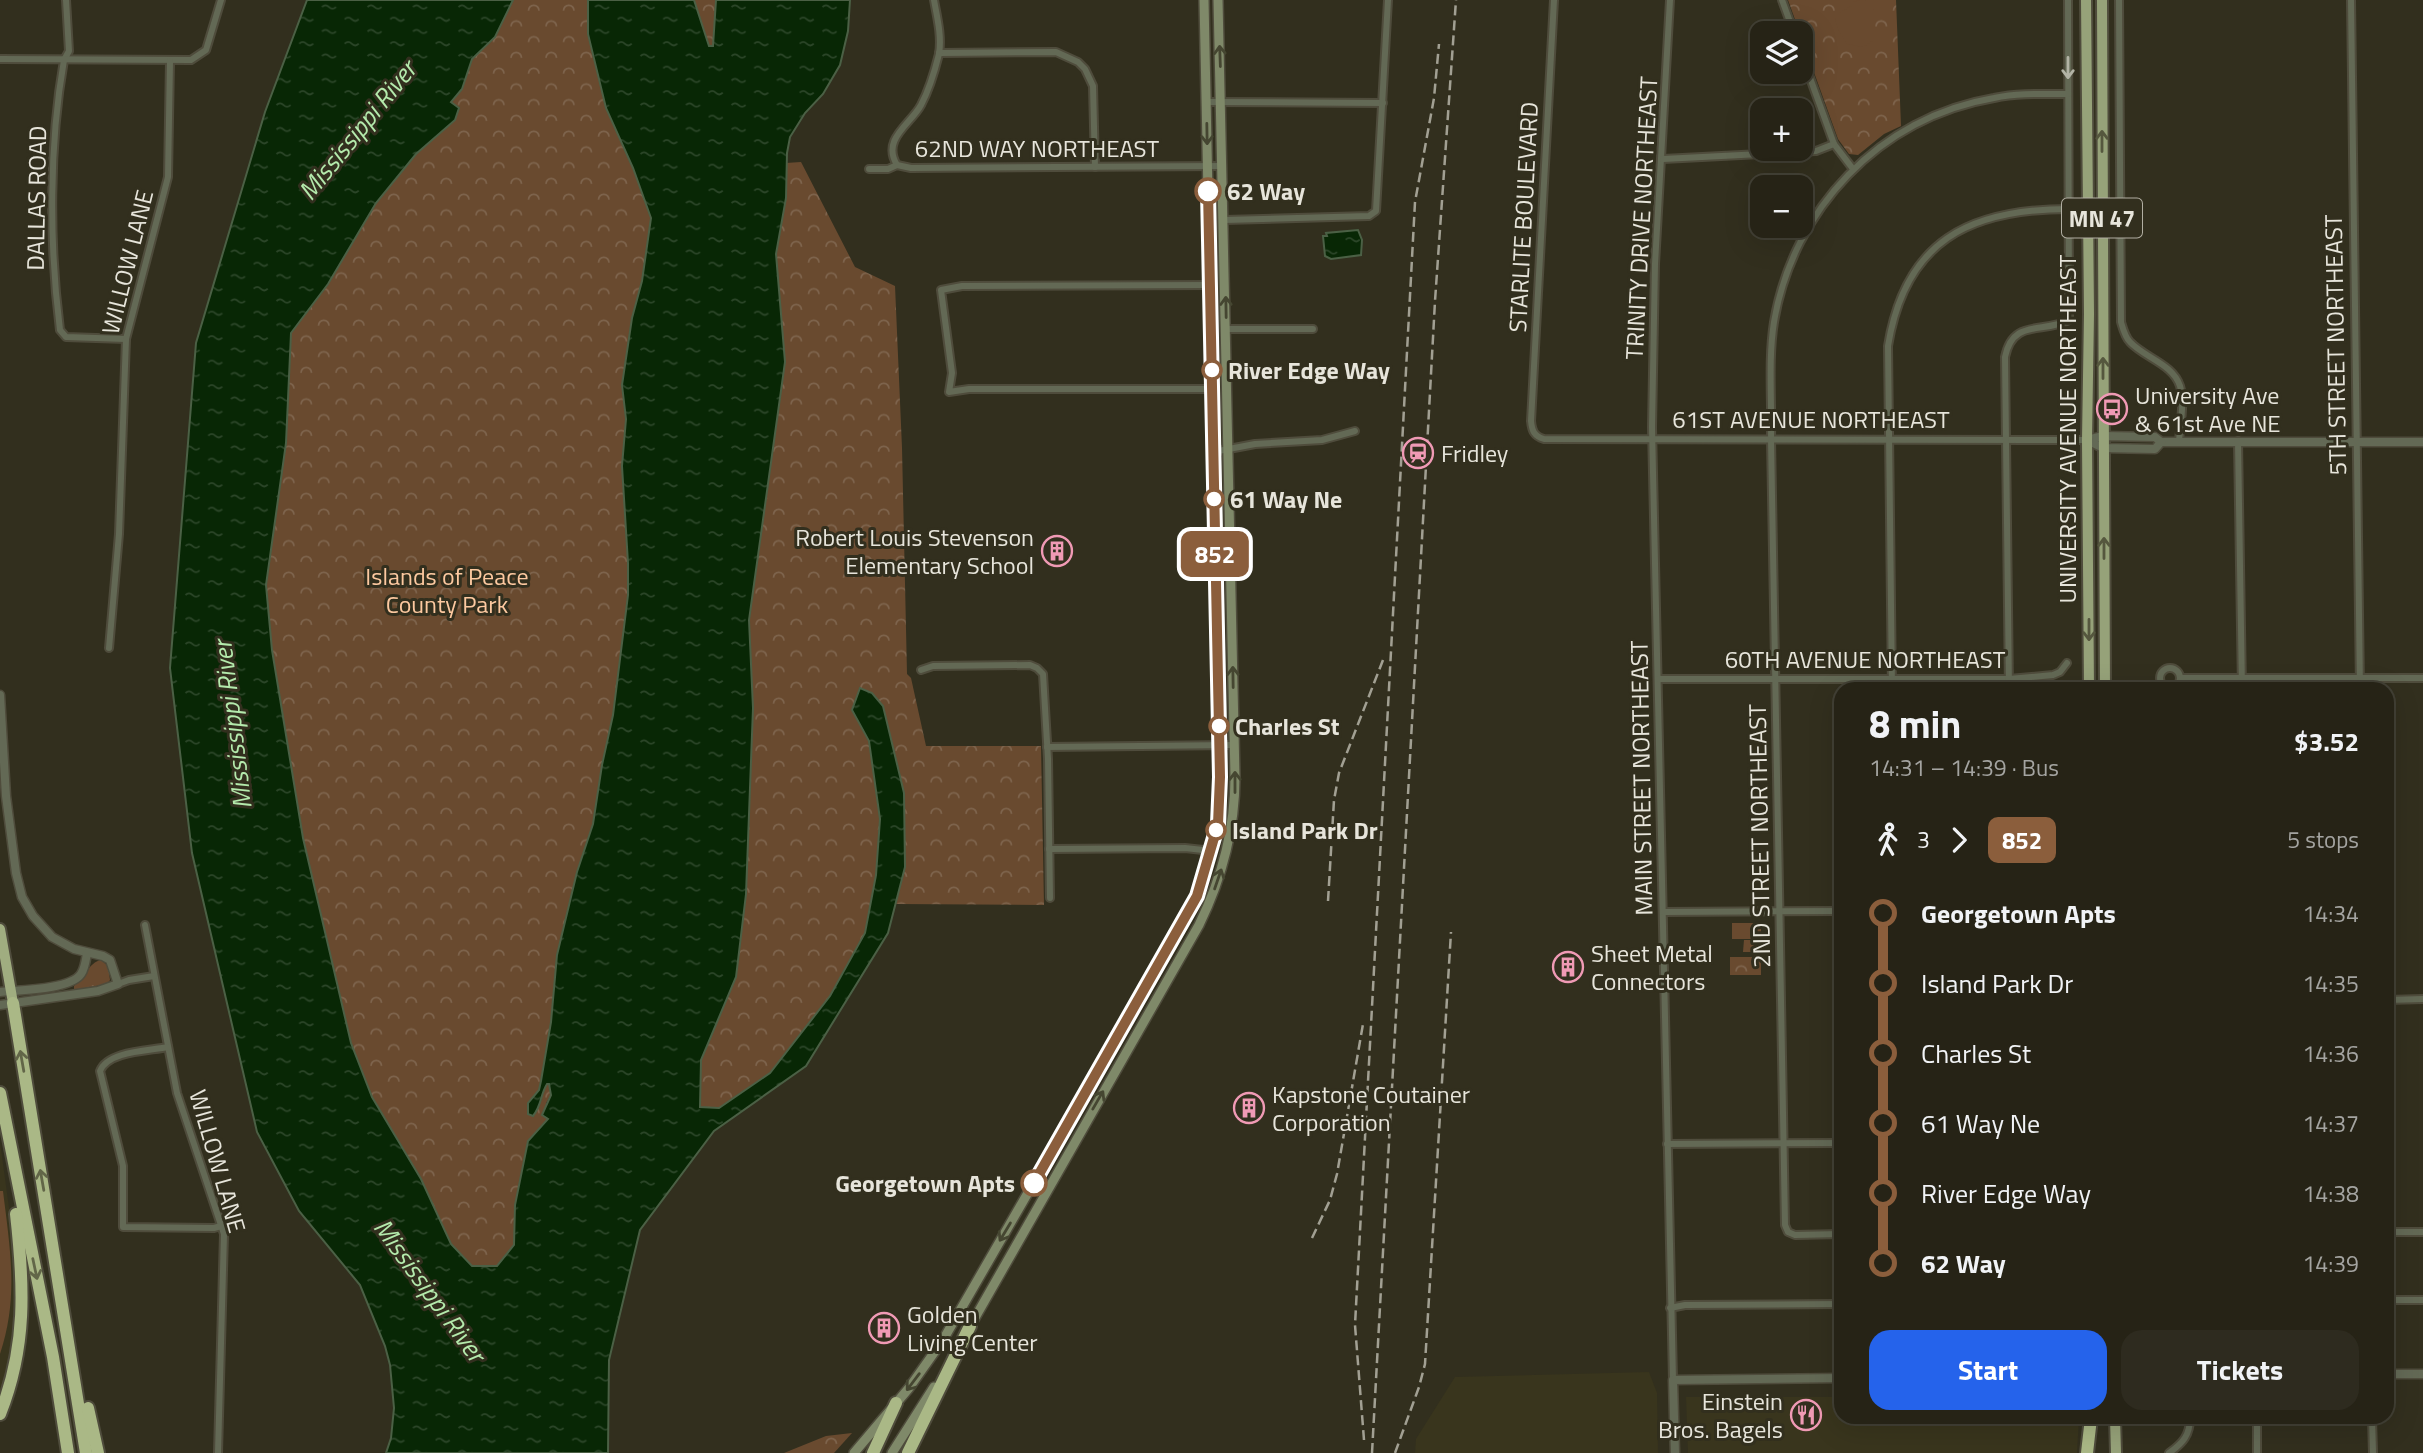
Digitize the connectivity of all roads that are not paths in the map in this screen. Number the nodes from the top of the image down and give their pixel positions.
1 (66, 0) edge
2 (222, 0) edge
3 (934, 0) edge
4 (1204, 0) edge
5 (1218, 0) edge
6 (1388, 0) edge
7 (1554, 0) edge
8 (1670, 0) edge
9 (1782, 0) edge
10 (2068, 0) edge
11 (2086, 0) edge
12 (2102, 0) edge
13 (2119, 0) edge
14 (2351, 0) edge
15 (1790, 21) edge
16 (939, 53) junction
17 (0, 59) edge
18 (64, 60) junction
19 (170, 61) junction
20 (1812, 84) edge
21 (2068, 94) junction
22 (1206, 102) junction
23 (1221, 102) junction
24 (1383, 103) junction
25 (1834, 144) junction
26 (1663, 159) junction
27 (897, 164) junction
28 (1222, 166) junction
29 (1095, 167) junction
30 (1207, 167) junction
31 (869, 169) dead end
32 (1853, 169) junction
33 (2069, 209) junction
34 (1224, 220) junction
35 (1211, 285) junction
36 (1226, 329) junction
37 (1313, 329) dead end
38 (126, 339) junction
39 (1212, 388) junction
40 (1355, 431) dead end
41 (1535, 434) joint
42 (1653, 437) junction
43 (1771, 439) junction
44 (1888, 439) junction
45 (2005, 440) junction
46 (2087, 440) junction
47 (2238, 441) junction
48 (2103, 442) junction
49 (2179, 442) junction
50 (2355, 442) junction
51 (2423, 442) edge
52 (1229, 449) junction
53 (1213, 452) junction
54 (110, 648) dead end
55 (2067, 663) dead end
56 (921, 670) dead end
57 (1892, 678) junction
58 (2181, 678) junction
59 (2242, 678) junction
60 (2360, 678) junction
61 (2423, 678) edge
62 (1658, 679) junction
63 (1776, 679) junction
64 (2009, 679) junction
65 (1892, 682) edge
66 (2089, 682) edge
67 (2105, 682) edge
68 (2161, 682) edge
69 (2178, 682) edge
70 (2242, 682) edge
71 (2360, 682) edge
72 (0, 695) edge
73 (1219, 745) junction
74 (1234, 745) junction
75 (1047, 747) junction
76 (1049, 849) junction
77 (1212, 851) junction
78 (1050, 898) dead end
79 (1834, 911) edge
80 (1663, 912) junction
81 (1780, 912) junction
82 (145, 925) dead end
83 (0, 929) edge
84 (88, 953) junction
85 (154, 976) junction
86 (118, 984) junction
87 (6, 998) edge
88 (2423, 999) edge
89 (2394, 1000) edge
90 (167, 1047) junction
91 (0, 1093) edge
92 (8, 1130) junction
93 (1784, 1143) junction
94 (1834, 1143) edge
95 (1667, 1144) junction
96 (221, 1226) junction
97 (2394, 1232) edge
98 (2423, 1232) edge
99 (1834, 1234) edge
100 (58, 1271) junction
101 (2394, 1300) edge
102 (2423, 1300) edge
103 (1834, 1304) edge
104 (1670, 1308) junction
105 (970, 1326) junction
106 (13, 1372) junction
107 (2394, 1374) edge
108 (2423, 1374) edge
109 (1834, 1378) edge
110 (1673, 1380) junction
111 (896, 1403) junction
112 (0, 1404) edge
113 (0, 1414) edge
114 (2091, 1424) edge
115 (2092, 1424) edge
116 (2115, 1424) edge
117 (2190, 1424) edge
118 (2257, 1424) edge
119 (2372, 1424) edge
120 (68, 1453) edge
121 (86, 1453) edge
122 (98, 1453) edge
123 (218, 1453) edge
124 (854, 1453) edge
125 (873, 1453) edge
126 (892, 1453) edge
127 (908, 1453) edge
128 (1675, 1453) edge
129 (2087, 1453) edge
130 (2093, 1453) edge
131 (2116, 1453) edge
132 (2169, 1453) edge
133 (2257, 1453) edge
134 (2373, 1453) edge

1 - 18 street, DALLAS ROAD
2 - 19 street
3 - 16 street
4 - 22 main road
23 -> 5 main road
6 - 24 street
7 - 41 street, STARLITE BOULEVARD
8 - 26 street, TRINITY DRIVE NORTHEAST
9 - 15 street
10 -> 21 street
11 - 46 main road, UNIVERSITY AVENUE NORTHEAST / MN 47
48 -> 12 main road, UNIVERSITY AVENUE NORTHEAST / MN 47
13 - 49 street
14 - 50 street, 5TH STREET NORTHEAST
16 - 27 street
16 - 29 street
17 - 18 street
18 - 19 street
18 - 38 street, DALLAS ROAD
19 - 38 street, WILLOW LANE
20 - 25 street
21 - 32 street, 2ND STREET NORTHEAST
21 - 33 street
22 - 23 street
22 -> 30 main road
23 - 24 street
23 - 28 main road
24 - 34 street
25 - 26 street
25 - 32 street
26 - 42 street, TRINITY DRIVE NORTHEAST
27 - 29 street, 62ND WAY NORTHEAST
27 - 31 street, 62ND WAY NORTHEAST
28 - 30 street, 62ND WAY NORTHEAST
28 - 34 main road
29 - 30 street, 62ND WAY NORTHEAST
30 - 35 main road
32 - 43 street, 2ND STREET NORTHEAST
33 - 44 street
33 - 45 street
36 -> 34 main road
35 - 39 main road
35 - 39 street
36 - 37 street
36 - 52 main road
38 - 54 street, WILLOW LANE
39 - 53 main road
40 - 52 street
41 - 42 street, 61ST AVENUE NORTHEAST
42 - 43 street, 61ST AVENUE NORTHEAST
42 - 62 street, MAIN STREET NORTHEAST
43 - 44 street, 61ST AVENUE NORTHEAST
43 - 63 street, 2ND STREET NORTHEAST
44 - 45 street, 61ST AVENUE NORTHEAST
44 - 57 street
45 - 46 street, 61ST AVENUE NORTHEAST
45 - 64 street
46 - 48 street, 61ST AVENUE NORTHEAST
46 -> 66 main road, UNIVERSITY AVENUE NORTHEAST / MN 47
47 - 49 street, 61ST AVENUE NORTHEAST
47 - 50 street, 61ST AVENUE NORTHEAST
47 - 59 street
48 - 49 street, 61ST AVENUE NORTHEAST
67 -> 48 main road, UNIVERSITY AVENUE NORTHEAST / MN 47
50 - 51 street, 61ST AVENUE NORTHEAST
50 - 60 street, 5TH STREET NORTHEAST
52 - 53 street
74 -> 52 main road
53 - 73 main road
55 - 64 street, 60TH AVENUE NORTHEAST
56 - 75 street
57 - 63 street, 60TH AVENUE NORTHEAST
57 - 64 street, 60TH AVENUE NORTHEAST
57 - 65 street
58 - 59 street
58 - 68 street
58 - 69 street
59 - 60 street
59 - 70 street
60 - 61 street
60 - 71 street, 5TH STREET NORTHEAST
62 - 63 street, 60TH AVENUE NORTHEAST
62 - 80 street, MAIN STREET NORTHEAST
63 - 81 street, 2ND STREET NORTHEAST
72 - 84 street
73 - 74 street
73 - 75 street
73 - 77 main road
105 -> 74 main road
75 - 76 street
76 - 77 street
76 - 78 street
77 -> 111 main road
79 - 81 street
80 - 81 street
80 - 95 street, MAIN STREET NORTHEAST
81 - 93 street, 2ND STREET NORTHEAST
82 - 85 street, WILLOW LANE
83 - 87 highway
84 - 86 street
84 - 87 street
85 - 86 street
85 - 90 street, WILLOW LANE
86 - 87 street
100 -> 87 highway
88 - 89 street
90 - 96 street, WILLOW LANE
90 - 96 street
91 - 92 highway
92 - 106 highway
92 -> 120 highway
93 - 94 street
93 - 95 street
93 - 99 street, 2ND STREET NORTHEAST
95 - 104 street, MAIN STREET NORTHEAST
96 - 123 street, WILLOW LANE
97 - 98 street
100 - 121 highway
100 - 122 highway
101 - 102 street
103 - 104 street
104 - 110 street, MAIN STREET NORTHEAST
105 - 126 main road
105 - 127 highway
106 - 112 highway
106 - 113 highway
107 - 108 street
109 - 110 street
110 - 128 street, MAIN STREET NORTHEAST
111 - 124 main road
111 - 125 highway
114 - 129 highway
115 - 130 main road
116 - 131 main road
117 - 132 street
118 - 133 street
119 - 134 street

